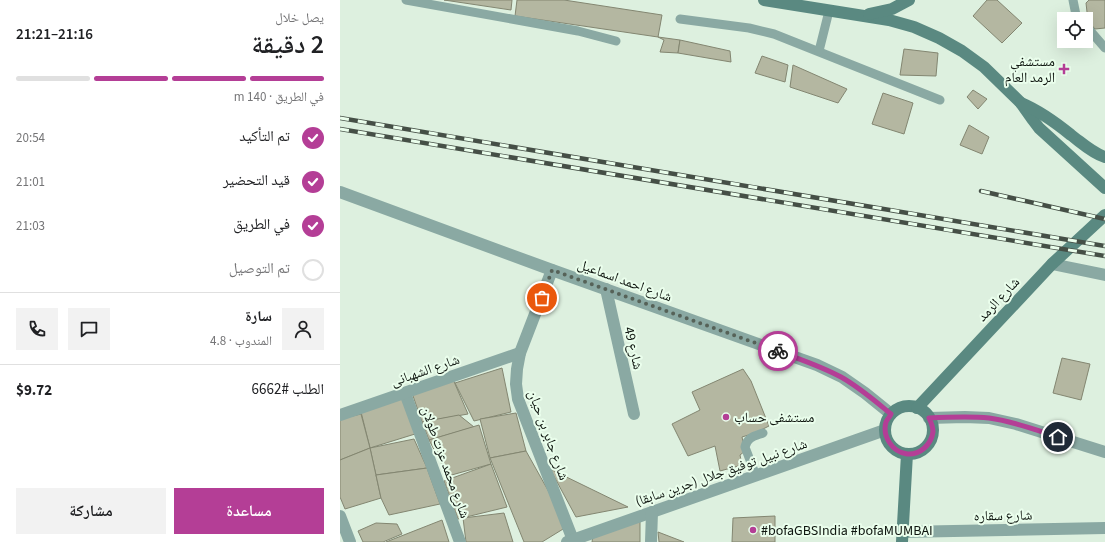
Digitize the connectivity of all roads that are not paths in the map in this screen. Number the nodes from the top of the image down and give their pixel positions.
1 (406, 0) edge
2 (764, 0) edge
3 (909, 0) edge
4 (1073, 0) edge
5 (829, 11) junction
6 (1075, 12) edge
7 (862, 15) junction
8 (680, 19) dead end
9 (1093, 34) edge
10 (616, 41) dead end
11 (1105, 48) edge
12 (819, 51) junction
13 (940, 100) dead end
14 (1021, 103) junction
15 (1105, 157) edge
16 (1105, 188) edge
17 (340, 192) edge
18 (1105, 215) edge
19 (1052, 264) junction
20 (552, 270) junction
21 (1105, 275) edge
22 (606, 289) junction
23 (520, 353) junction
24 (404, 393) junction
25 (917, 408) junction
26 (634, 414) dead end
27 (891, 414) junction
28 (340, 415) edge
29 (929, 418) junction
30 (885, 430) junction
31 (763, 433) dead end
32 (1105, 452) edge
33 (907, 454) junction
34 (756, 476) junction
35 (652, 512) junction
36 (340, 516) edge
37 (1105, 528) edge
38 (902, 537) edge
39 (570, 541) edge
40 (350, 542) edge
41 (460, 542) edge
42 (651, 542) edge

1 - 10 lane
2 - 5 main road
3 - 7 main road
4 - 6 lane
5 - 7 main road
5 - 12 lane
7 - 14 main road
8 - 12 lane
9 - 11 lane
12 - 13 lane
14 - 15 main road
14 - 16 main road
17 - 20 street, شارع احمد اسماعيل
18 - 19 main road, شارع الرمد
19 - 21 street
19 - 25 main road, شارع الرمد
20 - 22 street, شارع احمد اسماعيل
20 - 23 street, شارع جابر بن حيان
22 - 26 street, شارع 49
22 - 27 street, شارع احمد اسماعيل
23 - 24 street, شارع الشهبانى
23 - 39 street, شارع جابر بن حيان
24 - 28 street, شارع الشهبانى
24 - 41 street, شارع محمد عزت طولان
25 - 27 main road
25 - 29 main road
27 - 30 main road
29 - 32 street
29 - 33 main road
30 - 33 main road
30 - 34 street, شارع نبيل توفيق جلال (جرين سابقا)
31 - 34 lane
33 - 38 main road
34 - 35 street, شارع نبيل توفيق جلال (جرين سابقا)
35 - 39 street, شارع نبيل توفيق جلال (جرين سابقا)
35 - 42 street
36 - 40 street
37 - 38 street, شارع سقاره

